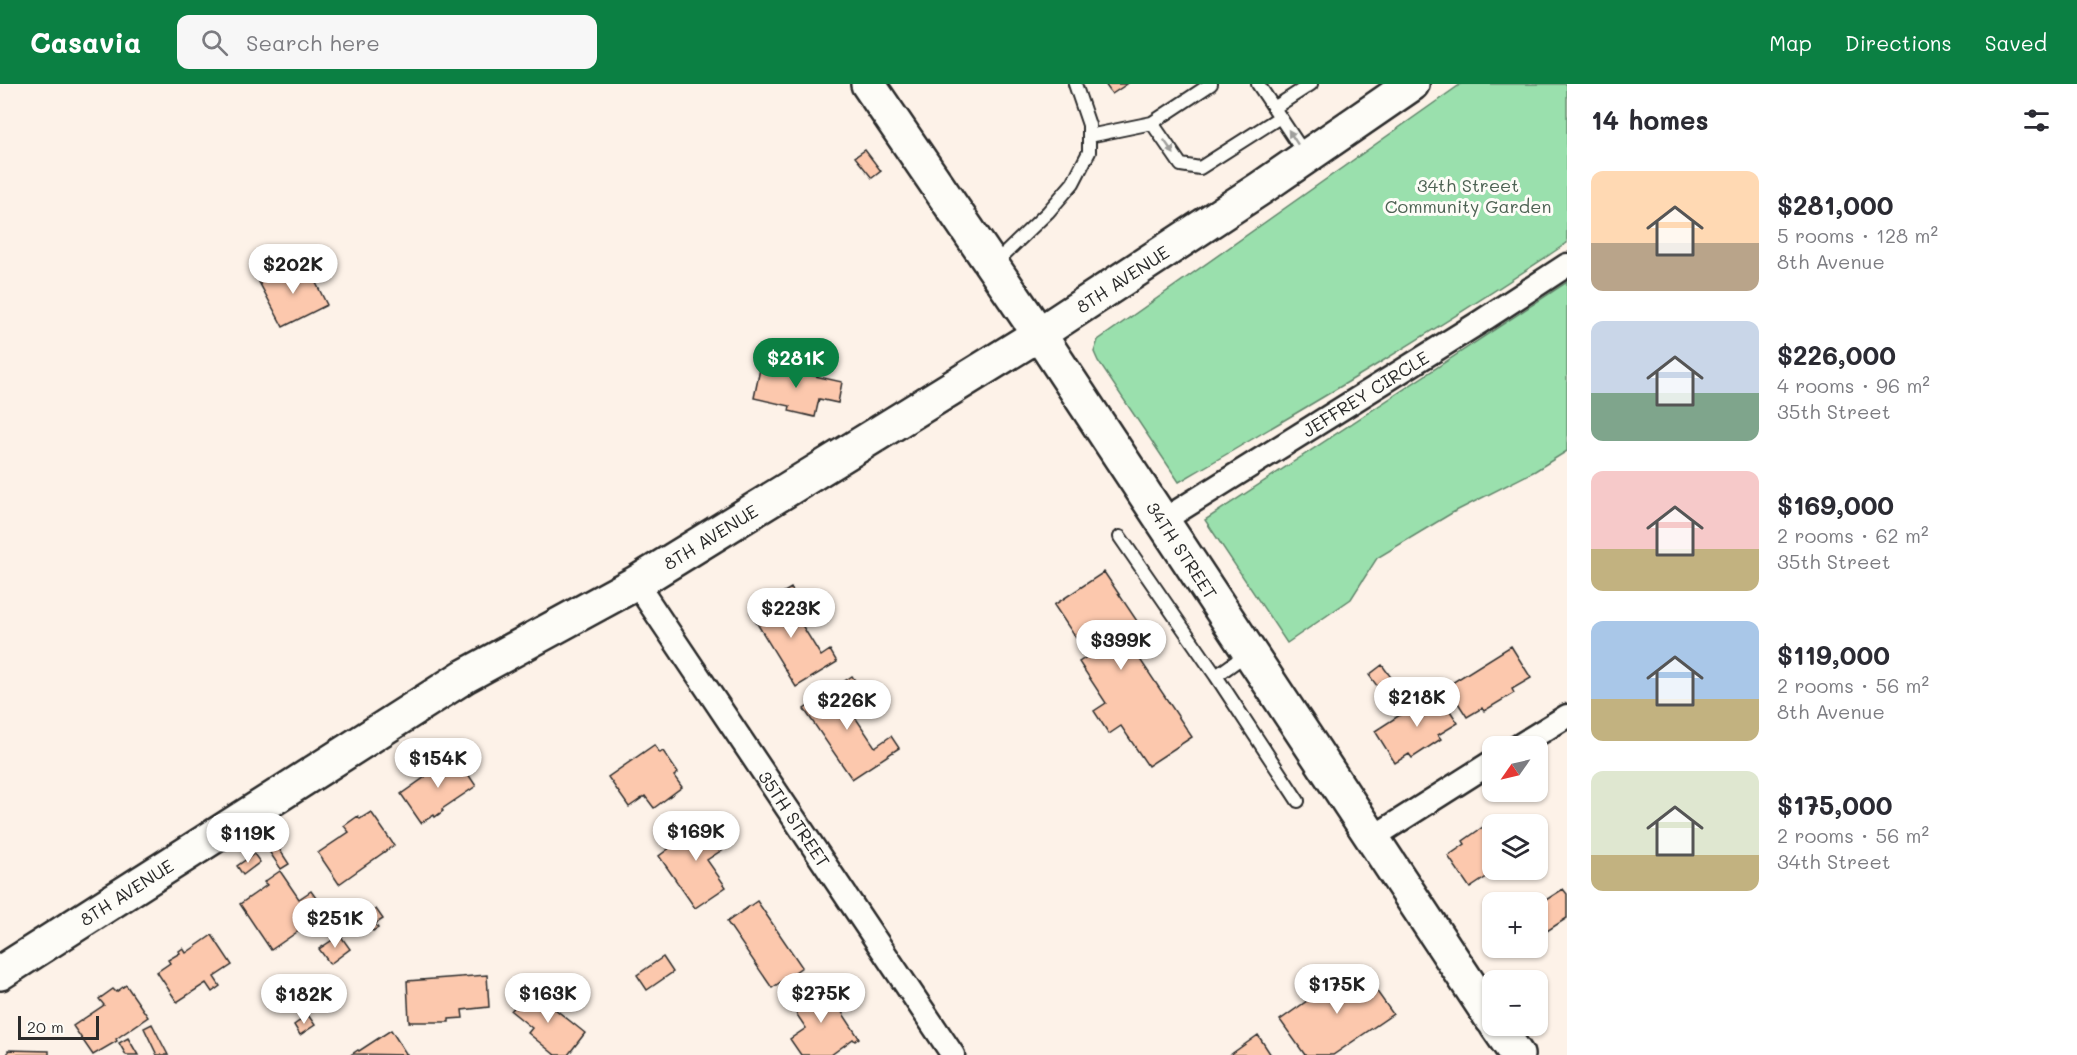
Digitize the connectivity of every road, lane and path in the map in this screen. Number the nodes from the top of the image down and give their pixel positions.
1 (868, 84) edge
2 (1075, 84) edge
3 (1210, 84) edge
4 (1258, 84) edge
5 (1311, 84) edge
6 (1412, 84) edge
7 (1277, 112) junction
8 (1152, 123) junction
9 (1089, 136) junction
10 (1306, 157) junction
11 (1567, 265) edge
12 (992, 266) junction
13 (1039, 334) junction
14 (1162, 521) junction
15 (1120, 537) dead end
16 (636, 583) junction
17 (1249, 653) junction
18 (1216, 676) junction
19 (1567, 716) edge
20 (1535, 736) edge
21 (1482, 768) edge
22 (1298, 801) dead end
23 (1372, 838) junction
24 (0, 974) edge
25 (1482, 1004) edge
26 (1504, 1036) edge
27 (952, 1055) edge
28 (1517, 1055) edge

1 - 12 street, 34TH STREET
2 - 9 lane
3 - 8 lane
4 - 7 lane
5 - 7 lane
6 - 10 street, 8TH AVENUE
8 -> 7 lane
10 -> 7 lane
8 - 9 lane
9 - 12 lane
10 - 13 street, 8TH AVENUE
11 - 14 street, JEFFREY CIRCLE
12 - 13 street, 34TH STREET
13 - 14 street, 34TH STREET
13 - 16 street, 8TH AVENUE
14 - 17 street, 34TH STREET
15 - 18 lane
16 - 24 street, 8TH AVENUE
16 - 27 street, 35TH STREET
17 - 18 lane
17 - 23 street, 34TH STREET
18 - 22 lane
19 - 20 street
21 - 23 street
23 - 25 street, 34TH STREET
26 - 28 street

